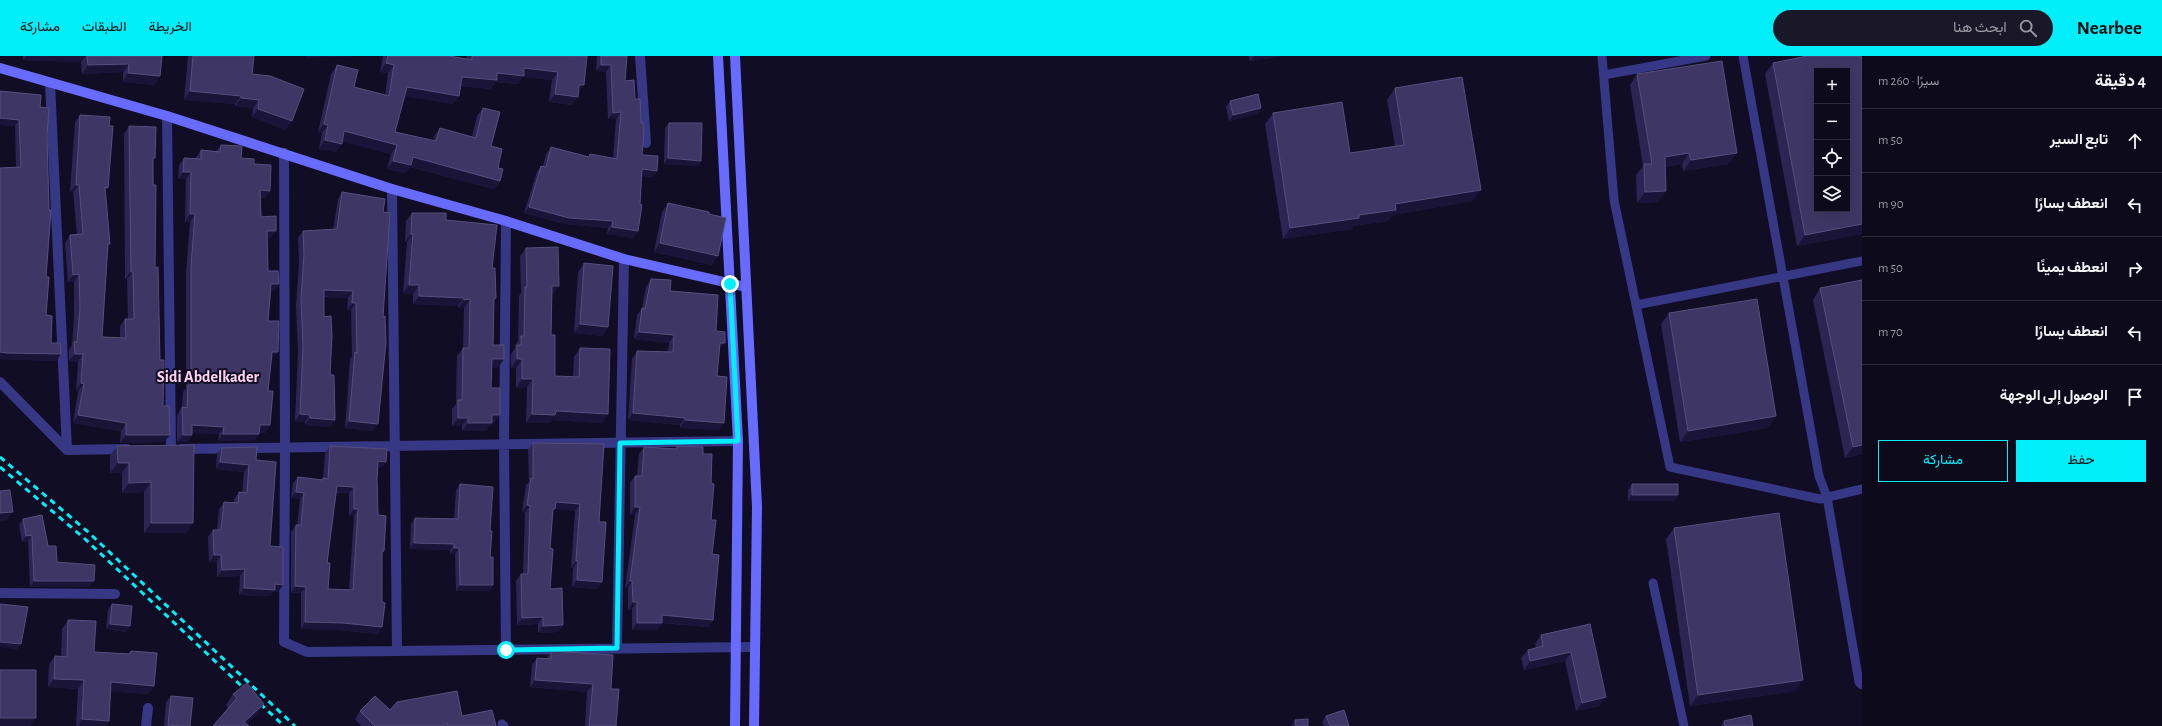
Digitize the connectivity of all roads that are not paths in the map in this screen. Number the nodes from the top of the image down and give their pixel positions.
1 (640, 56) edge
2 (718, 56) edge
3 (736, 56) edge
4 (1602, 56) edge
5 (1706, 56) edge
6 (1743, 56) edge
7 (0, 68) edge
8 (1604, 75) junction
9 (50, 82) junction
10 (167, 116) junction
11 (646, 142) dead end
12 (284, 153) junction
13 (392, 189) junction
14 (506, 221) junction
15 (624, 259) junction
16 (1862, 261) edge
17 (1782, 277) junction
18 (730, 284) junction
19 (746, 287) junction
20 (1636, 305) junction
21 (0, 382) edge
22 (738, 441) junction
23 (620, 443) junction
24 (504, 444) junction
25 (396, 446) junction
26 (285, 447) junction
27 (141, 449) edge
28 (67, 450) junction
29 (1862, 489) edge
30 (1827, 497) junction
31 (1653, 583) dead end
32 (0, 593) edge
33 (115, 594) dead end
34 (736, 647) junction
35 (755, 647) junction
36 (617, 648) junction
37 (506, 650) junction
38 (397, 651) junction
39 (1862, 685) edge
40 (148, 708) dead end
41 (146, 726) edge
42 (735, 726) edge
43 (754, 726) edge
44 (1684, 726) edge

1 - 11 street
2 - 18 main road
3 - 19 main road
4 - 8 lane
5 - 8 lane
6 - 17 lane
7 - 9 main road
8 - 20 lane
9 - 10 main road
9 - 28 street
10 - 12 main road
10 - 26 street
12 - 13 main road
12 - 26 street
13 - 14 main road
13 - 25 street
14 - 15 main road
14 - 24 street
15 - 18 main road
15 - 23 street
16 - 17 lane
17 - 20 lane
17 - 30 lane
18 - 19 main road
18 - 22 main road
19 - 35 main road
20 - 30 lane
21 - 28 street
22 - 23 street
22 - 34 main road
23 - 24 street
23 - 36 street
24 - 25 street
24 - 37 street
25 - 26 street
25 - 38 street
26 - 38 street
27 - 28 street
29 - 30 lane
30 - 39 lane
31 - 44 lane
32 - 33 street
34 - 35 street
34 - 36 street
34 - 42 main road
35 - 43 main road
36 - 37 street
37 - 38 street
40 - 41 street

